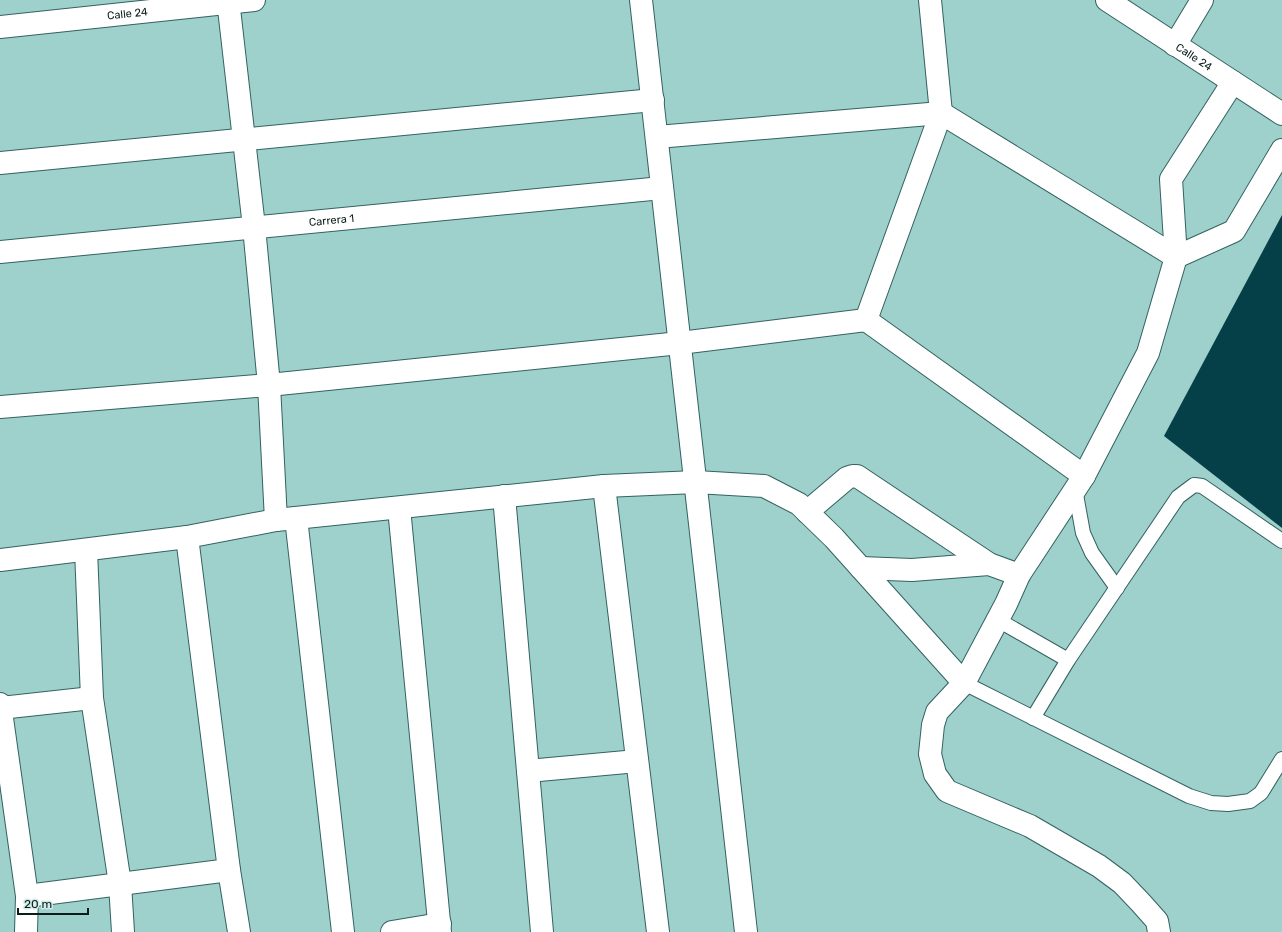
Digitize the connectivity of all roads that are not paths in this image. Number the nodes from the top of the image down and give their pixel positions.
1 (254, 0) edge
2 (641, 0) edge
3 (930, 0) edge
4 (1107, 0) edge
5 (1202, 0) edge
6 (228, 1) edge
7 (83, 9) edge
8 (0, 27) edge
9 (1175, 45) junction
10 (1233, 82) junction
11 (652, 100) junction
12 (941, 113) junction
13 (1282, 114) edge
14 (657, 137) junction
15 (244, 140) junction
16 (1282, 150) edge
17 (0, 163) edge
18 (662, 188) junction
19 (254, 227) junction
20 (0, 252) edge
21 (1176, 257) junction
22 (866, 320) junction
23 (680, 343) junction
24 (269, 385) junction
25 (0, 407) edge
26 (696, 482) junction
27 (1079, 482) junction
28 (604, 486) junction
29 (504, 496) junction
30 (399, 508) junction
31 (807, 512) junction
32 (286, 519) junction
33 (187, 537) junction
34 (1282, 541) edge
35 (86, 550) junction
36 (0, 560) edge
37 (989, 564) junction
38 (861, 568) junction
39 (1019, 575) junction
40 (1117, 588) junction
41 (998, 620) junction
42 (1068, 660) junction
43 (964, 683) junction
44 (92, 698) junction
45 (0, 704) edge
46 (0, 708) edge
47 (1033, 718) junction
48 (1282, 759) edge
49 (637, 761) junction
50 (528, 771) junction
51 (229, 870) junction
52 (120, 884) junction
53 (27, 896) junction
54 (440, 928) edge
55 (26, 932) edge
56 (123, 932) edge
57 (239, 932) edge
58 (344, 932) edge
59 (392, 932) edge
60 (542, 932) edge
61 (658, 932) edge
62 (746, 932) edge
63 (1160, 932) edge

1 - 6 street, Calle 24
2 - 11 street
3 - 12 street
4 - 9 street, Calle 24
5 - 9 street
6 - 7 street, Calle 24
6 - 15 street
7 - 8 street, Calle 24
9 - 10 street, Calle 24
10 - 13 street, Calle 24
10 - 21 street
11 - 14 street
11 - 15 street
12 - 14 street
12 - 21 street
12 - 22 street
14 - 18 street
15 - 17 street
15 - 19 street
16 - 21 street
18 - 19 street, Carrera 1
18 - 23 street
19 - 20 street, Carrera 1
19 - 24 street
21 - 27 street
22 - 23 street
22 - 27 street
23 - 24 street
23 - 26 street
24 - 25 street
24 - 32 street
26 - 28 street
26 - 31 street
26 - 62 street
27 - 39 street
27 - 40 lane
28 - 29 street
28 - 49 street
29 - 30 street
29 - 50 street
30 - 32 street
30 - 54 street
31 - 37 street
31 - 38 street
32 - 33 street
32 - 58 street
33 - 35 street
33 - 51 street
34 - 40 lane
35 - 36 street
35 - 44 street
37 - 38 street
37 - 39 street
38 - 43 street
39 - 41 street
40 - 42 lane
41 - 42 lane
41 - 43 street
42 - 47 lane
43 - 47 lane
43 - 63 street
44 - 46 street
44 - 52 street
45 - 46 street
46 - 53 street
47 - 48 lane
49 - 50 street
49 - 61 street
50 - 60 street
51 - 52 street
51 - 57 street
52 - 53 street
52 - 56 street
53 - 55 street
54 - 59 street

